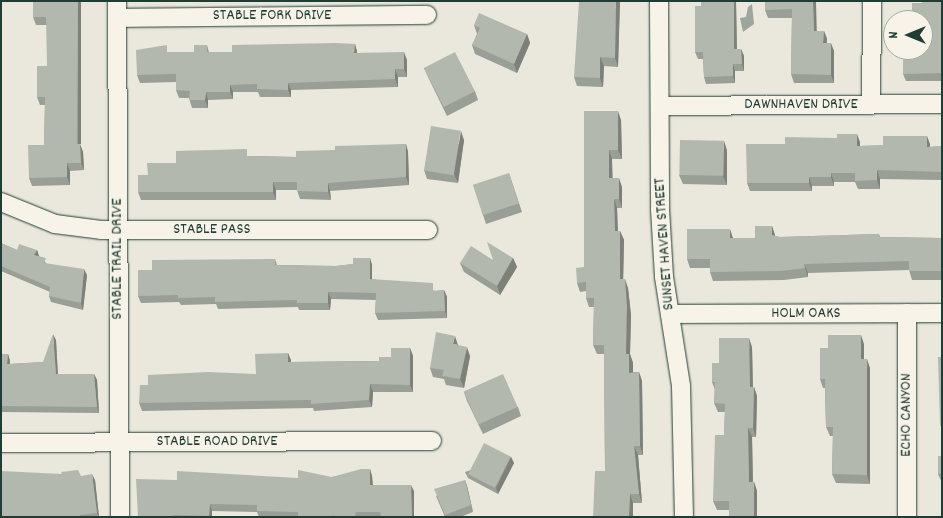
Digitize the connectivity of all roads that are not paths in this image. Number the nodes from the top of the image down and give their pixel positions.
1 (659, 1) edge
2 (872, 1) edge
3 (117, 9) edge
4 (427, 16) dead end
5 (871, 104) junction
6 (942, 104) edge
7 (660, 106) junction
8 (1, 202) edge
9 (118, 230) junction
10 (428, 230) dead end
11 (907, 313) junction
12 (942, 313) edge
13 (670, 314) junction
14 (432, 440) dead end
15 (119, 442) junction
16 (1, 443) edge
17 (120, 517) edge
18 (684, 517) edge
19 (907, 517) edge

1 - 7 street, SUNSET HAVEN STREET
2 - 5 street
3 - 4 street, STABLE FORK DRIVE
3 - 9 street, STABLE TRAIL DRIVE
5 - 6 street, DAWNHAVEN DRIVE
5 - 7 street, DAWNHAVEN DRIVE
7 - 13 street, SUNSET HAVEN STREET
8 - 9 street, STABLE PASS
9 - 10 street, STABLE PASS
9 - 15 street, STABLE TRAIL DRIVE
11 - 12 street, HOLM OAKS
11 - 13 street, HOLM OAKS
11 - 19 street, ECHO CANYON
13 - 18 street, SUNSET HAVEN STREET
14 - 15 street, STABLE ROAD DRIVE
15 - 16 street, STABLE ROAD DRIVE
15 - 17 street, STABLE TRAIL DRIVE

